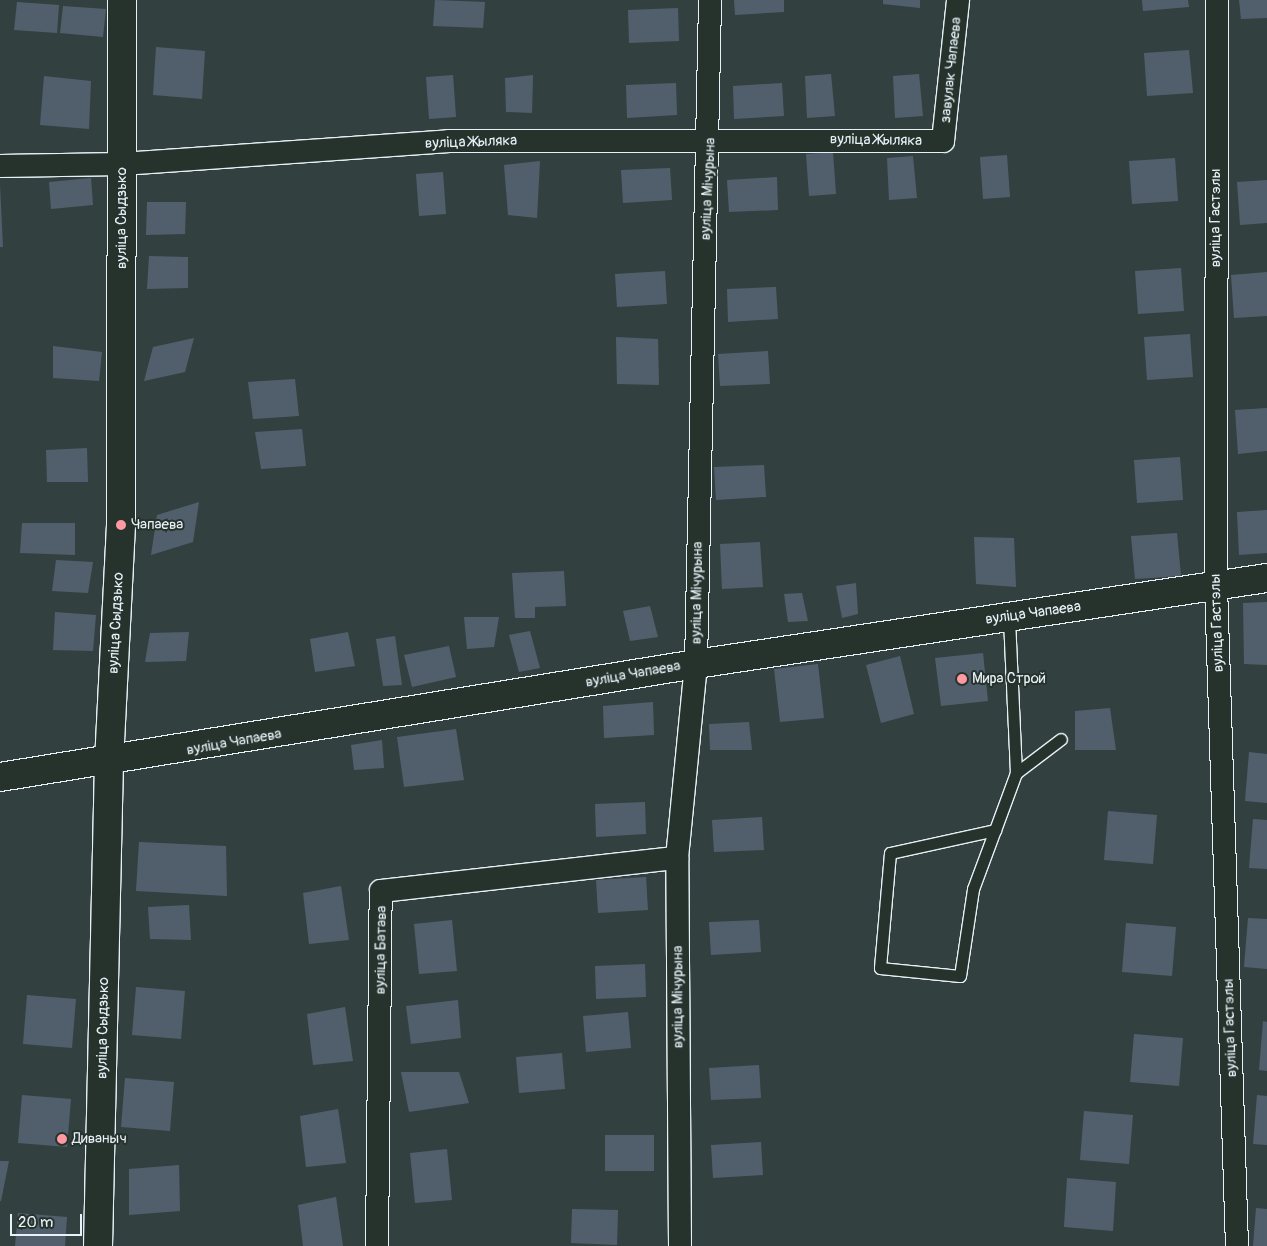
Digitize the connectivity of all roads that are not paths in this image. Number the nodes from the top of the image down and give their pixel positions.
1 (122, 0) edge
2 (710, 0) edge
3 (958, 0) edge
4 (1217, 0) edge
5 (710, 139) junction
6 (943, 141) joint
7 (122, 164) junction
8 (0, 166) edge
9 (1267, 578) edge
10 (1216, 586) junction
11 (1009, 617) junction
12 (696, 664) junction
13 (1061, 739) dead end
14 (109, 762) junction
15 (1016, 773) junction
16 (0, 777) edge
17 (995, 830) junction
18 (676, 858) junction
19 (98, 1246) edge
20 (377, 1246) edge
21 (680, 1246) edge
22 (1237, 1246) edge

1 - 7 street, вуліца Сыдзько
2 - 5 street, вуліца Мічурына
3 - 6 street, завулак Чапаева
4 - 10 street, вуліца Гастэлы
5 - 6 street, вуліца Жыляка
5 - 7 street, вуліца Жыляка
5 - 12 street, вуліца Мічурына
7 - 8 street, вуліца Жыляка
7 - 14 street, вуліца Сыдзько
9 - 10 street, вуліца Чапаева
10 - 11 street, вуліца Чапаева
10 - 22 street, вуліца Гастэлы
11 - 12 street, вуліца Чапаева
11 - 15 lane
12 - 14 street, вуліца Чапаева
12 - 18 street, вуліца Мічурына
13 - 15 lane
14 - 16 street, вуліца Чапаева
14 - 19 street, вуліца Сыдзько
15 - 17 lane
17 - 17 lane
18 - 20 street, вуліца Батава
18 - 21 street, вуліца Мічурына

